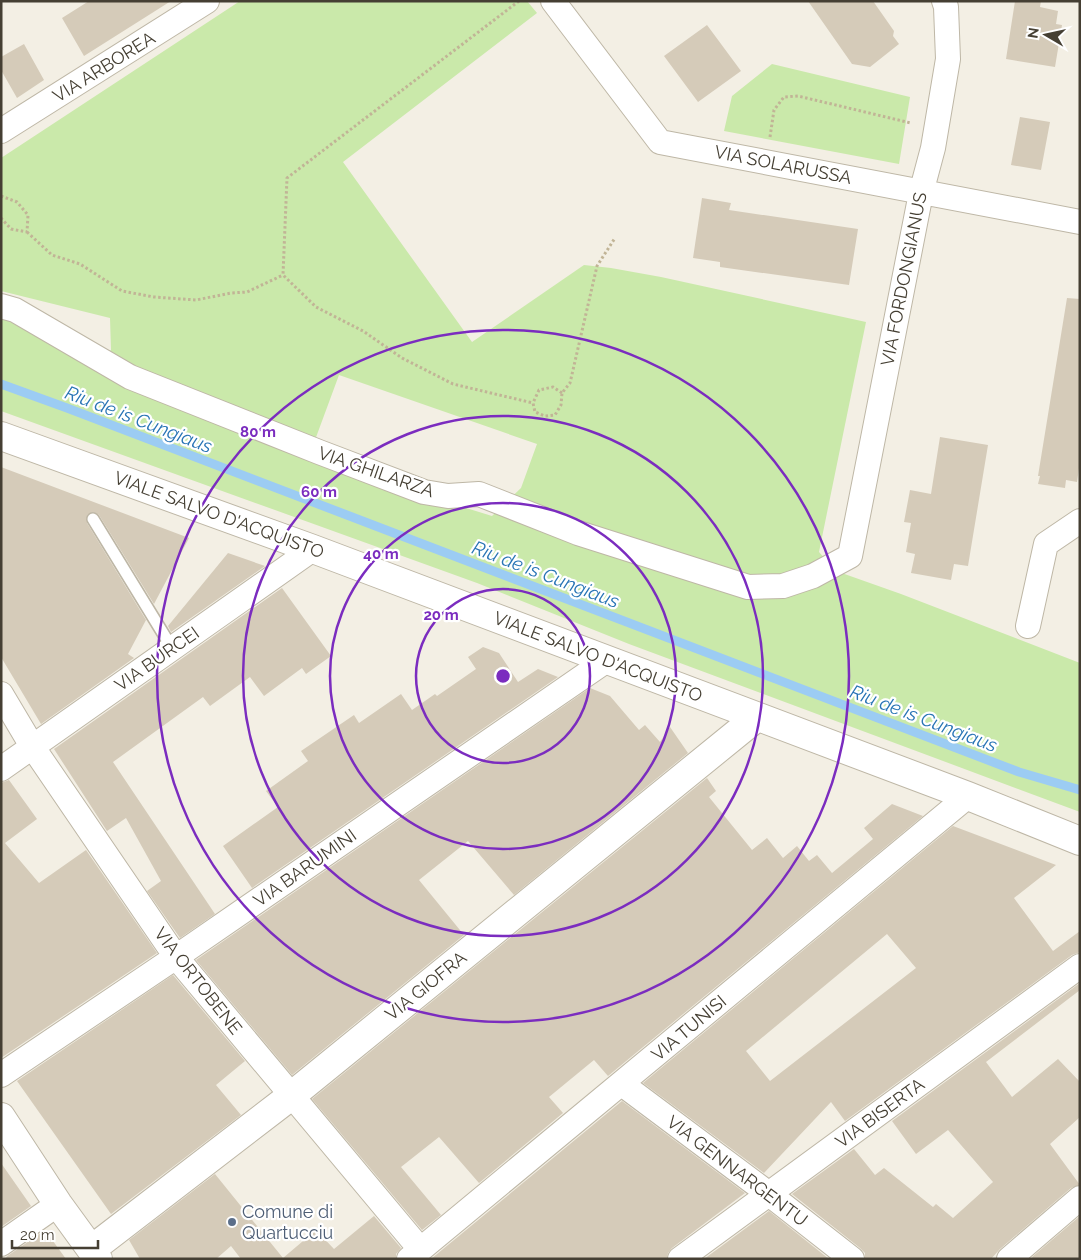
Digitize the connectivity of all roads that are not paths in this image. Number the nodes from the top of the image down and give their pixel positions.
1 (207, 1) edge
2 (553, 1) edge
3 (944, 1) edge
4 (183, 8) edge
5 (1, 131) edge
6 (921, 193) junction
7 (1080, 222) edge
8 (1, 306) edge
9 (1, 436) edge
10 (93, 519) dead end
11 (1080, 520) edge
12 (313, 549) junction
13 (850, 556) joint
14 (1028, 626) dead end
15 (172, 648) junction
16 (607, 660) junction
17 (1, 694) edge
18 (758, 717) junction
19 (32, 746) junction
20 (1, 769) edge
21 (968, 796) junction
22 (1080, 842) edge
23 (176, 957) junction
24 (1080, 966) edge
25 (1, 1075) edge
26 (622, 1084) junction
27 (291, 1096) junction
28 (1, 1117) edge
29 (769, 1194) junction
30 (1080, 1198) edge
31 (58, 1204) junction
32 (1, 1244) edge
33 (95, 1254) edge
34 (414, 1254) edge
35 (680, 1259) edge
36 (852, 1259) edge
37 (1009, 1259) edge

1 - 4 street, VIA ARBOREA
2 - 6 street, VIA SOLARUSSA
3 - 6 street, VIA FORDONGIANUS
4 - 5 street, VIA ARBOREA
6 - 7 street, VIA SOLARUSSA
6 - 13 street, VIA FORDONGIANUS
8 - 13 street, VIA GHILARZA
9 - 12 street, VIALE SALVO D'ACQUISTO
10 - 15 lane
11 - 14 street
12 - 15 street, VIA BURCEI
12 - 16 street, VIALE SALVO D'ACQUISTO
15 - 19 street, VIA BURCEI
16 - 18 street, VIALE SALVO D'ACQUISTO
16 - 23 street, VIA BARUMINI
17 - 19 street, VIA ORTOBENE
18 - 21 street, VIALE SALVO D'ACQUISTO
18 - 27 street, VIA GIOFRA
19 - 20 street, VIA BURCEI
19 - 23 street, VIA ORTOBENE
21 - 22 street, VIALE SALVO D'ACQUISTO
21 - 26 street, VIA TUNISI
23 - 25 street, VIA BARUMINI
23 - 27 street, VIA ORTOBENE
24 - 29 street, VIA BISERTA
26 - 29 street, VIA GENNARGENTU
26 - 34 street, VIA TUNISI
27 - 33 street, VIA GIOFRA
27 - 34 street, VIA ORTOBENE
28 - 31 street
29 - 35 street, VIA BISERTA
29 - 36 street, VIA GENNARGENTU
30 - 37 street
31 - 32 street
31 - 33 street

